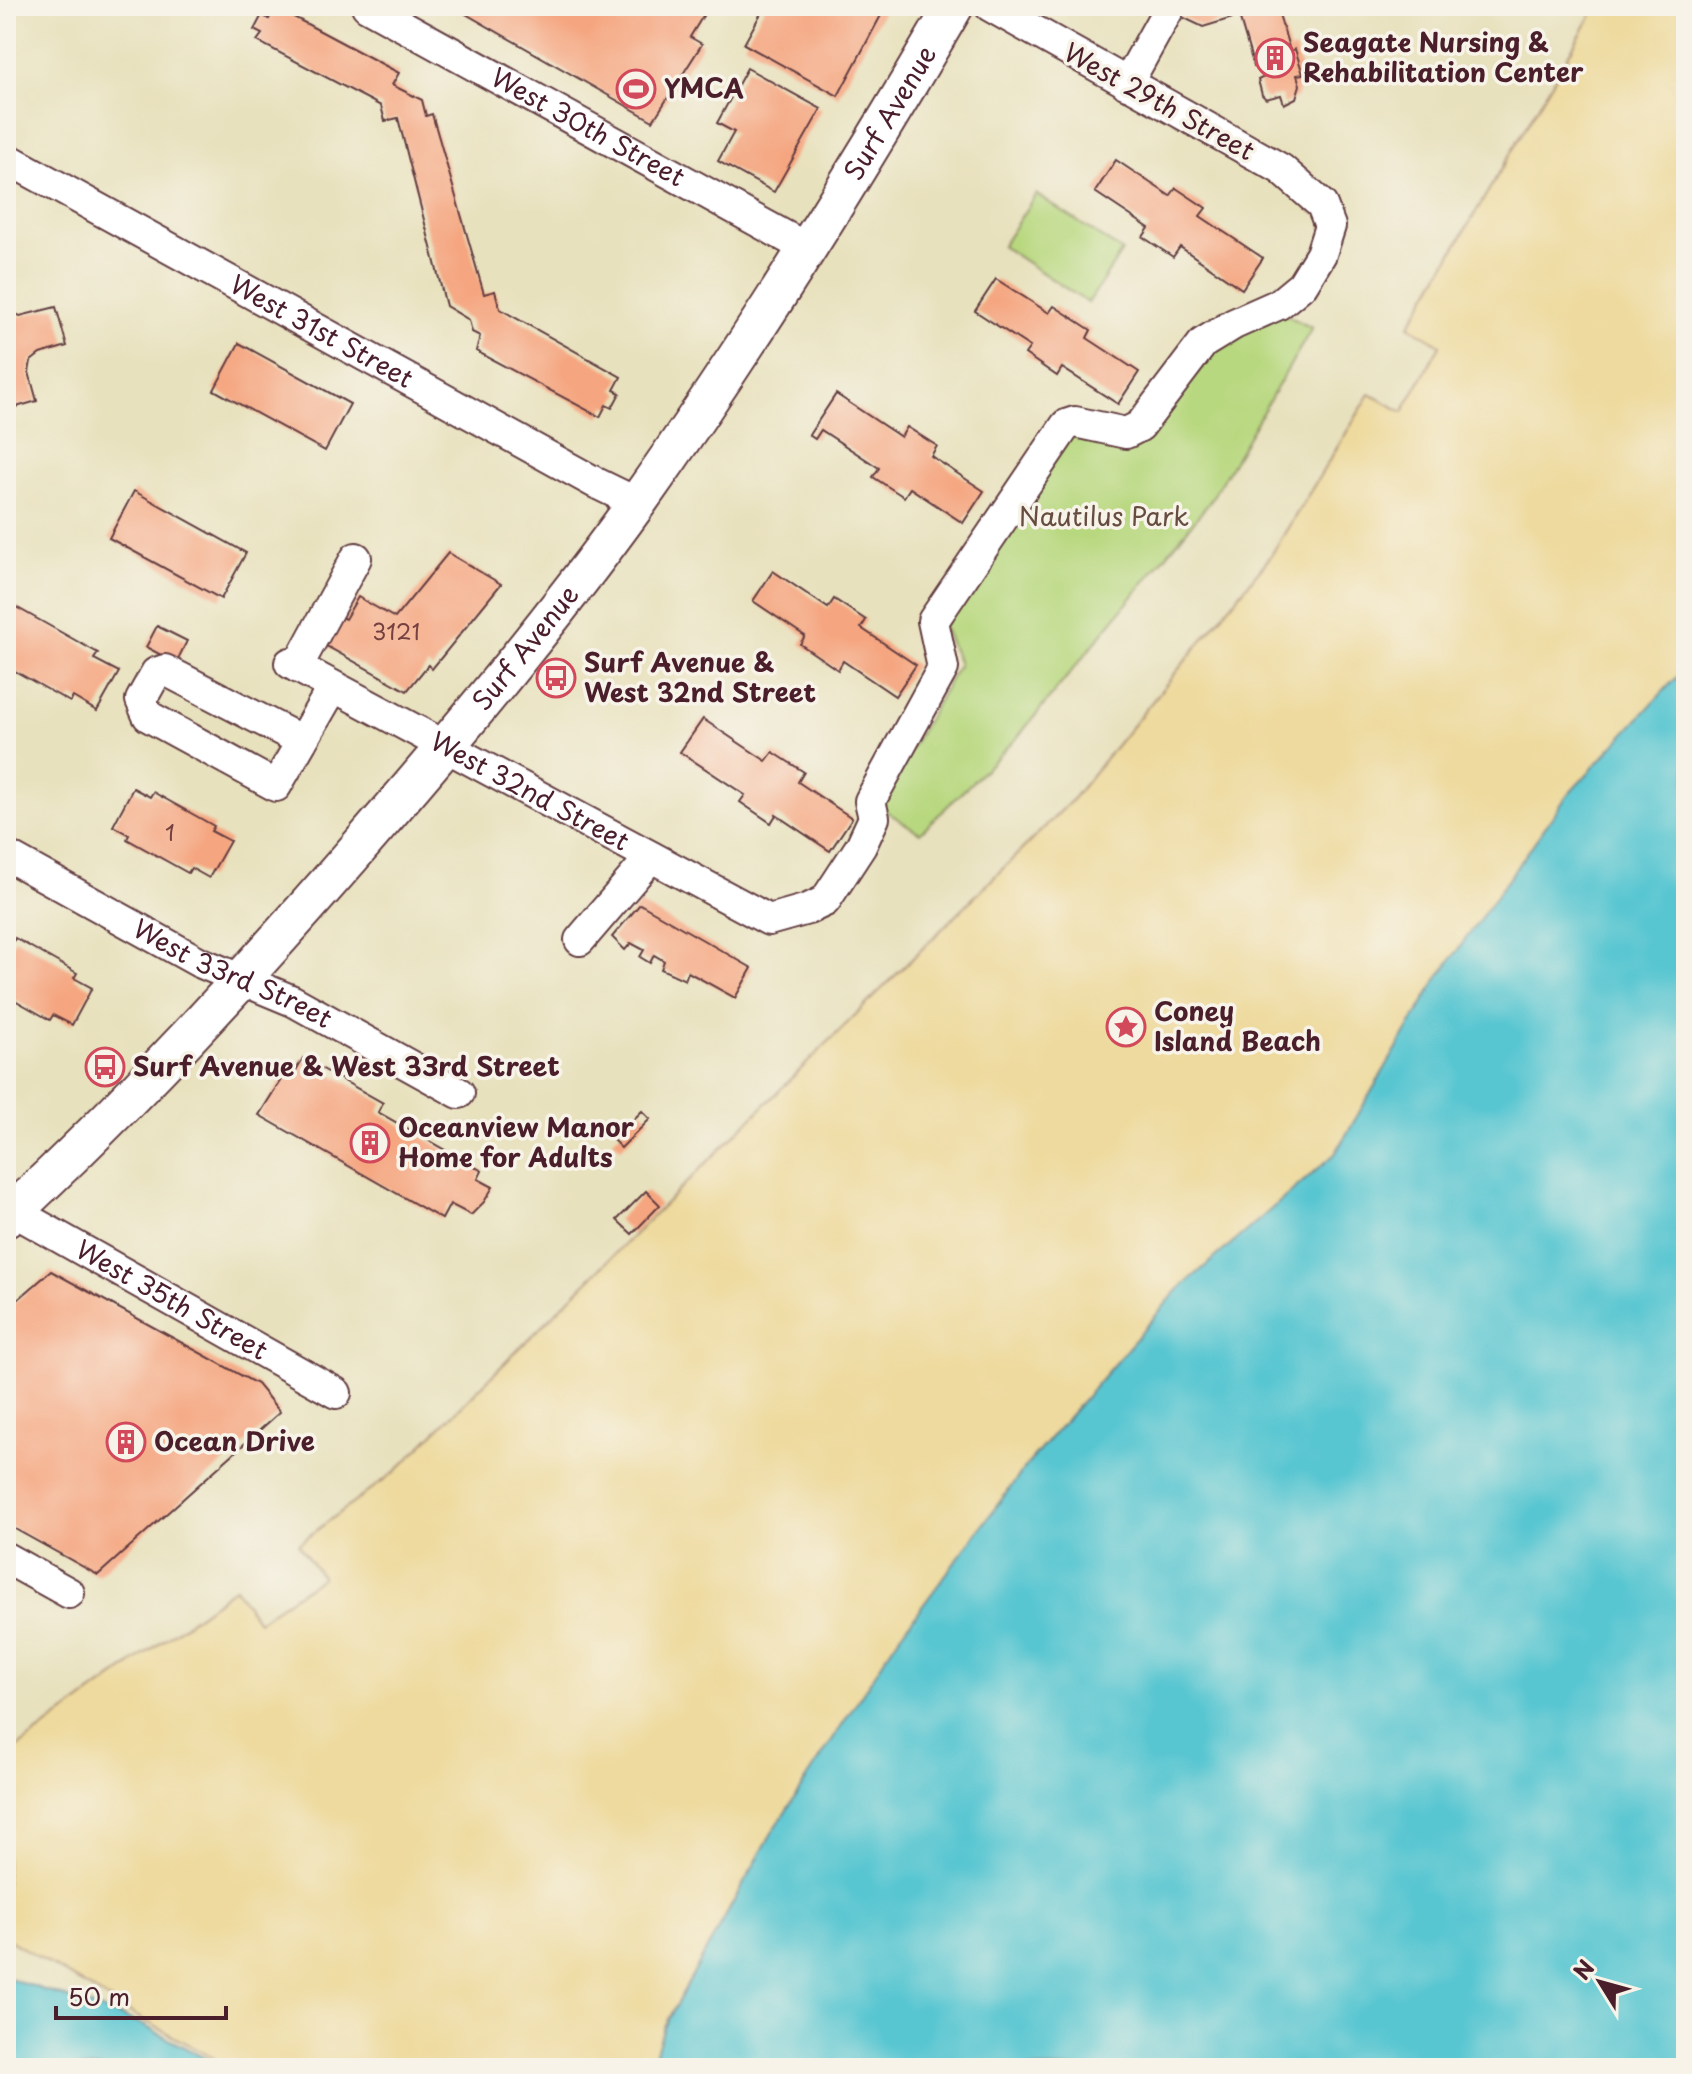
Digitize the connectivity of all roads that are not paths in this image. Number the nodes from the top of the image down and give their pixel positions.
1 (367, 6) edge
2 (954, 6) edge
3 (990, 6) edge
4 (1168, 10) dead end
5 (1127, 84) junction
6 (6, 158) edge
7 (808, 249) junction
8 (637, 503) junction
9 (356, 558) dead end
10 (333, 687) junction
11 (302, 741) junction
12 (448, 745) junction
13 (6, 855) edge
14 (651, 857) junction
15 (769, 920) joint
16 (580, 940) dead end
17 (242, 981) junction
18 (459, 1093) dead end
19 (9, 1212) edge
20 (336, 1393) dead end
21 (6, 1558) edge
22 (69, 1593) dead end

1 - 7 street, West 30th Street
2 - 7 main road, Surf Avenue
3 - 5 street, West 29th Street
4 - 5 street
5 - 15 street, West 29th Street
6 - 8 street, West 31st Street
7 - 8 main road, Surf Avenue
8 - 12 main road, Surf Avenue
9 - 10 street, West 32nd Street
10 - 11 street
10 - 12 street, West 32nd Street
11 - 11 street
12 - 14 street, West 32nd Street
12 - 17 main road, Surf Avenue
13 - 17 street, West 33rd Street
14 - 15 street, West 32nd Street
14 - 16 street
17 - 18 street, West 33rd Street
17 - 19 main road, Surf Avenue
19 - 20 street, West 35th Street
21 - 22 street

